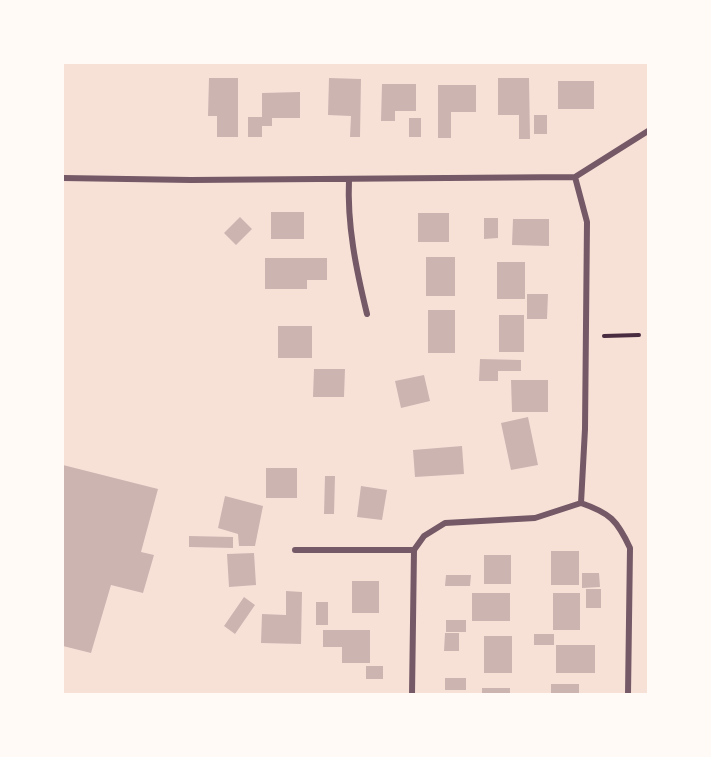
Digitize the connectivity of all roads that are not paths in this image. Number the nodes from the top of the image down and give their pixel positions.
1 (648, 131) edge
2 (574, 177) junction
3 (63, 178) edge
4 (349, 179) junction
5 (367, 314) dead end
6 (581, 503) junction
7 (295, 549) dead end
8 (414, 550) junction
9 (412, 694) edge
10 (628, 694) edge

1 - 2 street
2 - 4 street
2 - 6 street
3 - 4 street
4 - 5 street
6 - 8 street
6 - 10 street
7 - 8 street
8 - 9 street

